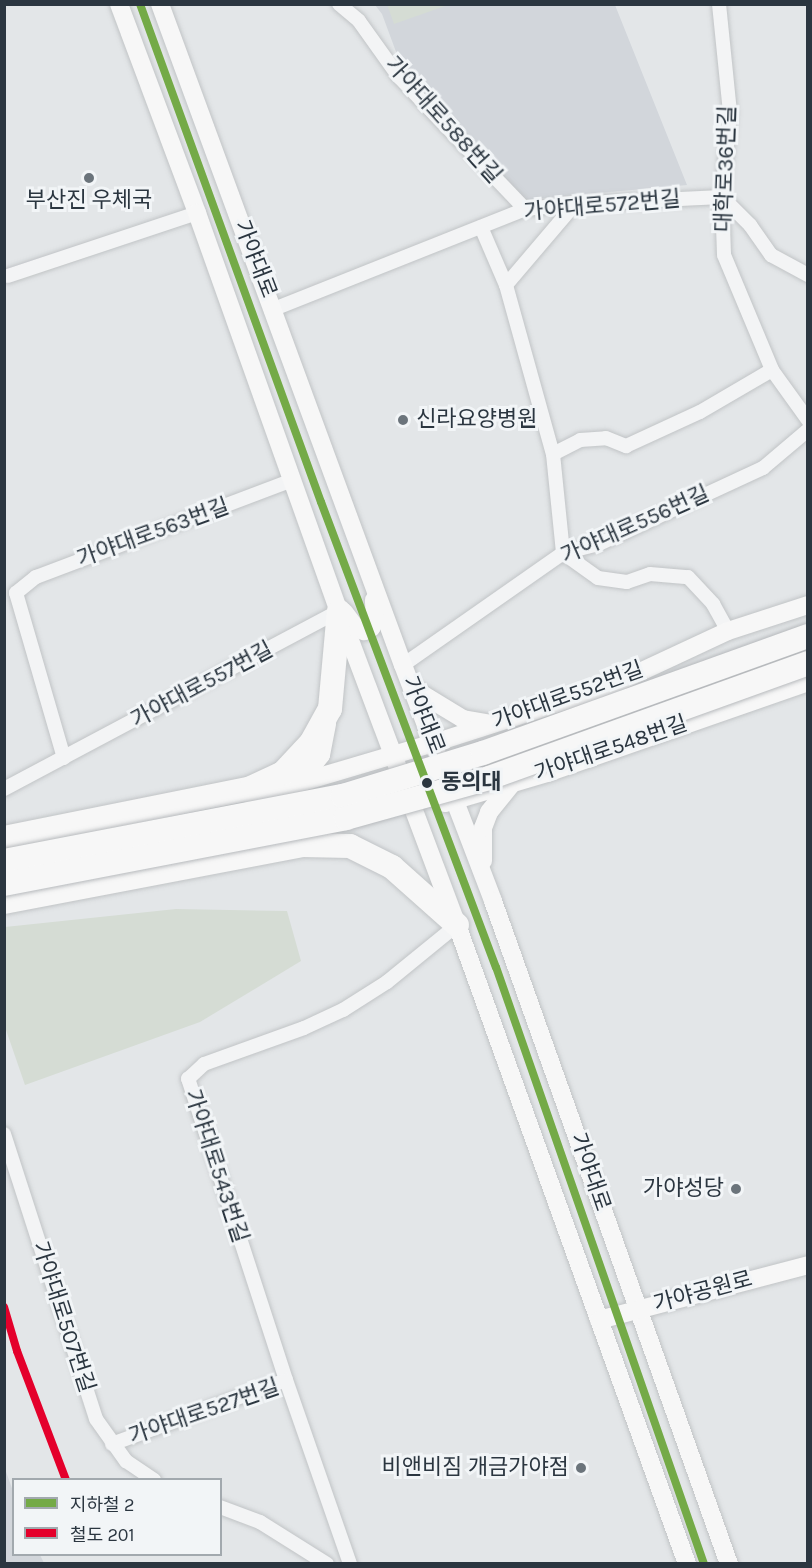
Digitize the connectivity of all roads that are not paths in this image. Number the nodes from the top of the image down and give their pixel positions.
1 (119, 4) edge
2 (160, 4) edge
3 (339, 4) edge
4 (719, 4) edge
5 (722, 196) junction
6 (575, 204) junction
7 (525, 209) junction
8 (197, 213) junction
9 (482, 227) junction
10 (807, 275) edge
11 (8, 276) dead end
12 (506, 285) junction
13 (274, 309) junction
14 (772, 370) junction
15 (806, 414) edge
16 (807, 430) edge
17 (553, 454) junction
18 (293, 480) junction
19 (563, 553) junction
20 (374, 584) junction
21 (807, 604) edge
22 (338, 606) junction
23 (728, 631) junction
24 (807, 636) edge
25 (807, 663) edge
26 (403, 664) junction
27 (807, 682) edge
28 (412, 688) junction
29 (330, 709) junction
30 (493, 724) junction
31 (434, 743) junction
32 (393, 755) junction
33 (64, 758) junction
34 (299, 783) junction
35 (513, 783) junction
36 (4, 789) edge
37 (455, 802) junction
38 (413, 808) junction
39 (251, 828) junction
40 (185, 837) junction
41 (4, 838) edge
42 (360, 851) junction
43 (4, 861) edge
44 (4, 871) edge
45 (486, 881) junction
46 (4, 884) edge
47 (4, 902) edge
48 (457, 924) junction
49 (4, 1134) edge
50 (807, 1265) edge
51 (637, 1310) junction
52 (598, 1320) junction
53 (286, 1380) junction
54 (112, 1444) junction
55 (152, 1478) edge
56 (222, 1508) edge
57 (327, 1563) edge
58 (350, 1563) edge
59 (687, 1563) edge
60 (729, 1563) edge

1 - 8 main road, 가야대로
2 - 13 main road, 가야대로
3 - 7 street, 가야대로588번길
4 - 5 street, 대학로36번길
5 - 6 street, 가야대로572번길
5 - 10 street
5 - 14 street, 대학로36번길
6 - 7 street, 가야대로572번길
6 - 12 street
7 - 9 street, 가야대로572번길
8 - 11 street
8 - 18 main road, 가야대로
9 - 12 street
9 - 13 street, 가야대로572번길
12 - 17 street
13 - 20 main road, 가야대로
14 - 15 street, 대학로36번길
14 - 17 street
16 - 19 street, 가야대로556번길
17 - 19 street
18 - 22 main road, 가야대로
18 - 33 street, 가야대로563번길
19 - 23 street
19 - 26 street, 가야대로556번길
20 - 22 main road
20 - 26 main road, 가야대로
21 - 23 main road, 가야대로552번길
22 - 29 highway
22 - 32 main road, 가야대로
22 - 33 street, 가야대로557번길
23 - 30 main road, 가야대로552번길
24 - 43 highway, bridge
25 - 46 highway, bridge
26 - 28 main road, 가야대로
27 - 35 main road, 가야대로548번길
28 - 30 main road
28 - 31 main road, 가야대로
29 - 34 main road
29 - 41 highway
30 - 31 main road, 가야대로552번길
31 - 32 main road, 가야대로552번길
31 - 37 main road, 가야대로
32 - 34 main road, 가야대로552번길
32 - 38 main road, 가야대로
33 - 36 street, 가야대로557번길
34 - 40 main road
35 - 37 main road, 가야대로548번길
35 - 45 main road
37 - 38 main road, 가야대로548번길
37 - 45 main road, 가야대로
38 - 39 main road, 가야대로548번길
38 - 48 main road, 가야대로
39 - 40 main road
39 - 42 main road
40 - 44 main road
42 - 47 highway
42 - 48 highway
45 - 51 main road, 가야대로
48 - 52 main road, 가야대로
48 - 53 street, 가야대로543번길
49 - 54 street, 가야대로507번길
50 - 51 main road, 가야공원로
51 - 52 main road, 가야공원로
51 - 60 main road, 가야대로
52 - 59 main road, 가야대로
53 - 54 street, 가야대로527번길
53 - 58 street, 가야대로527번길
54 - 55 street, 가야대로507번길
56 - 57 street

